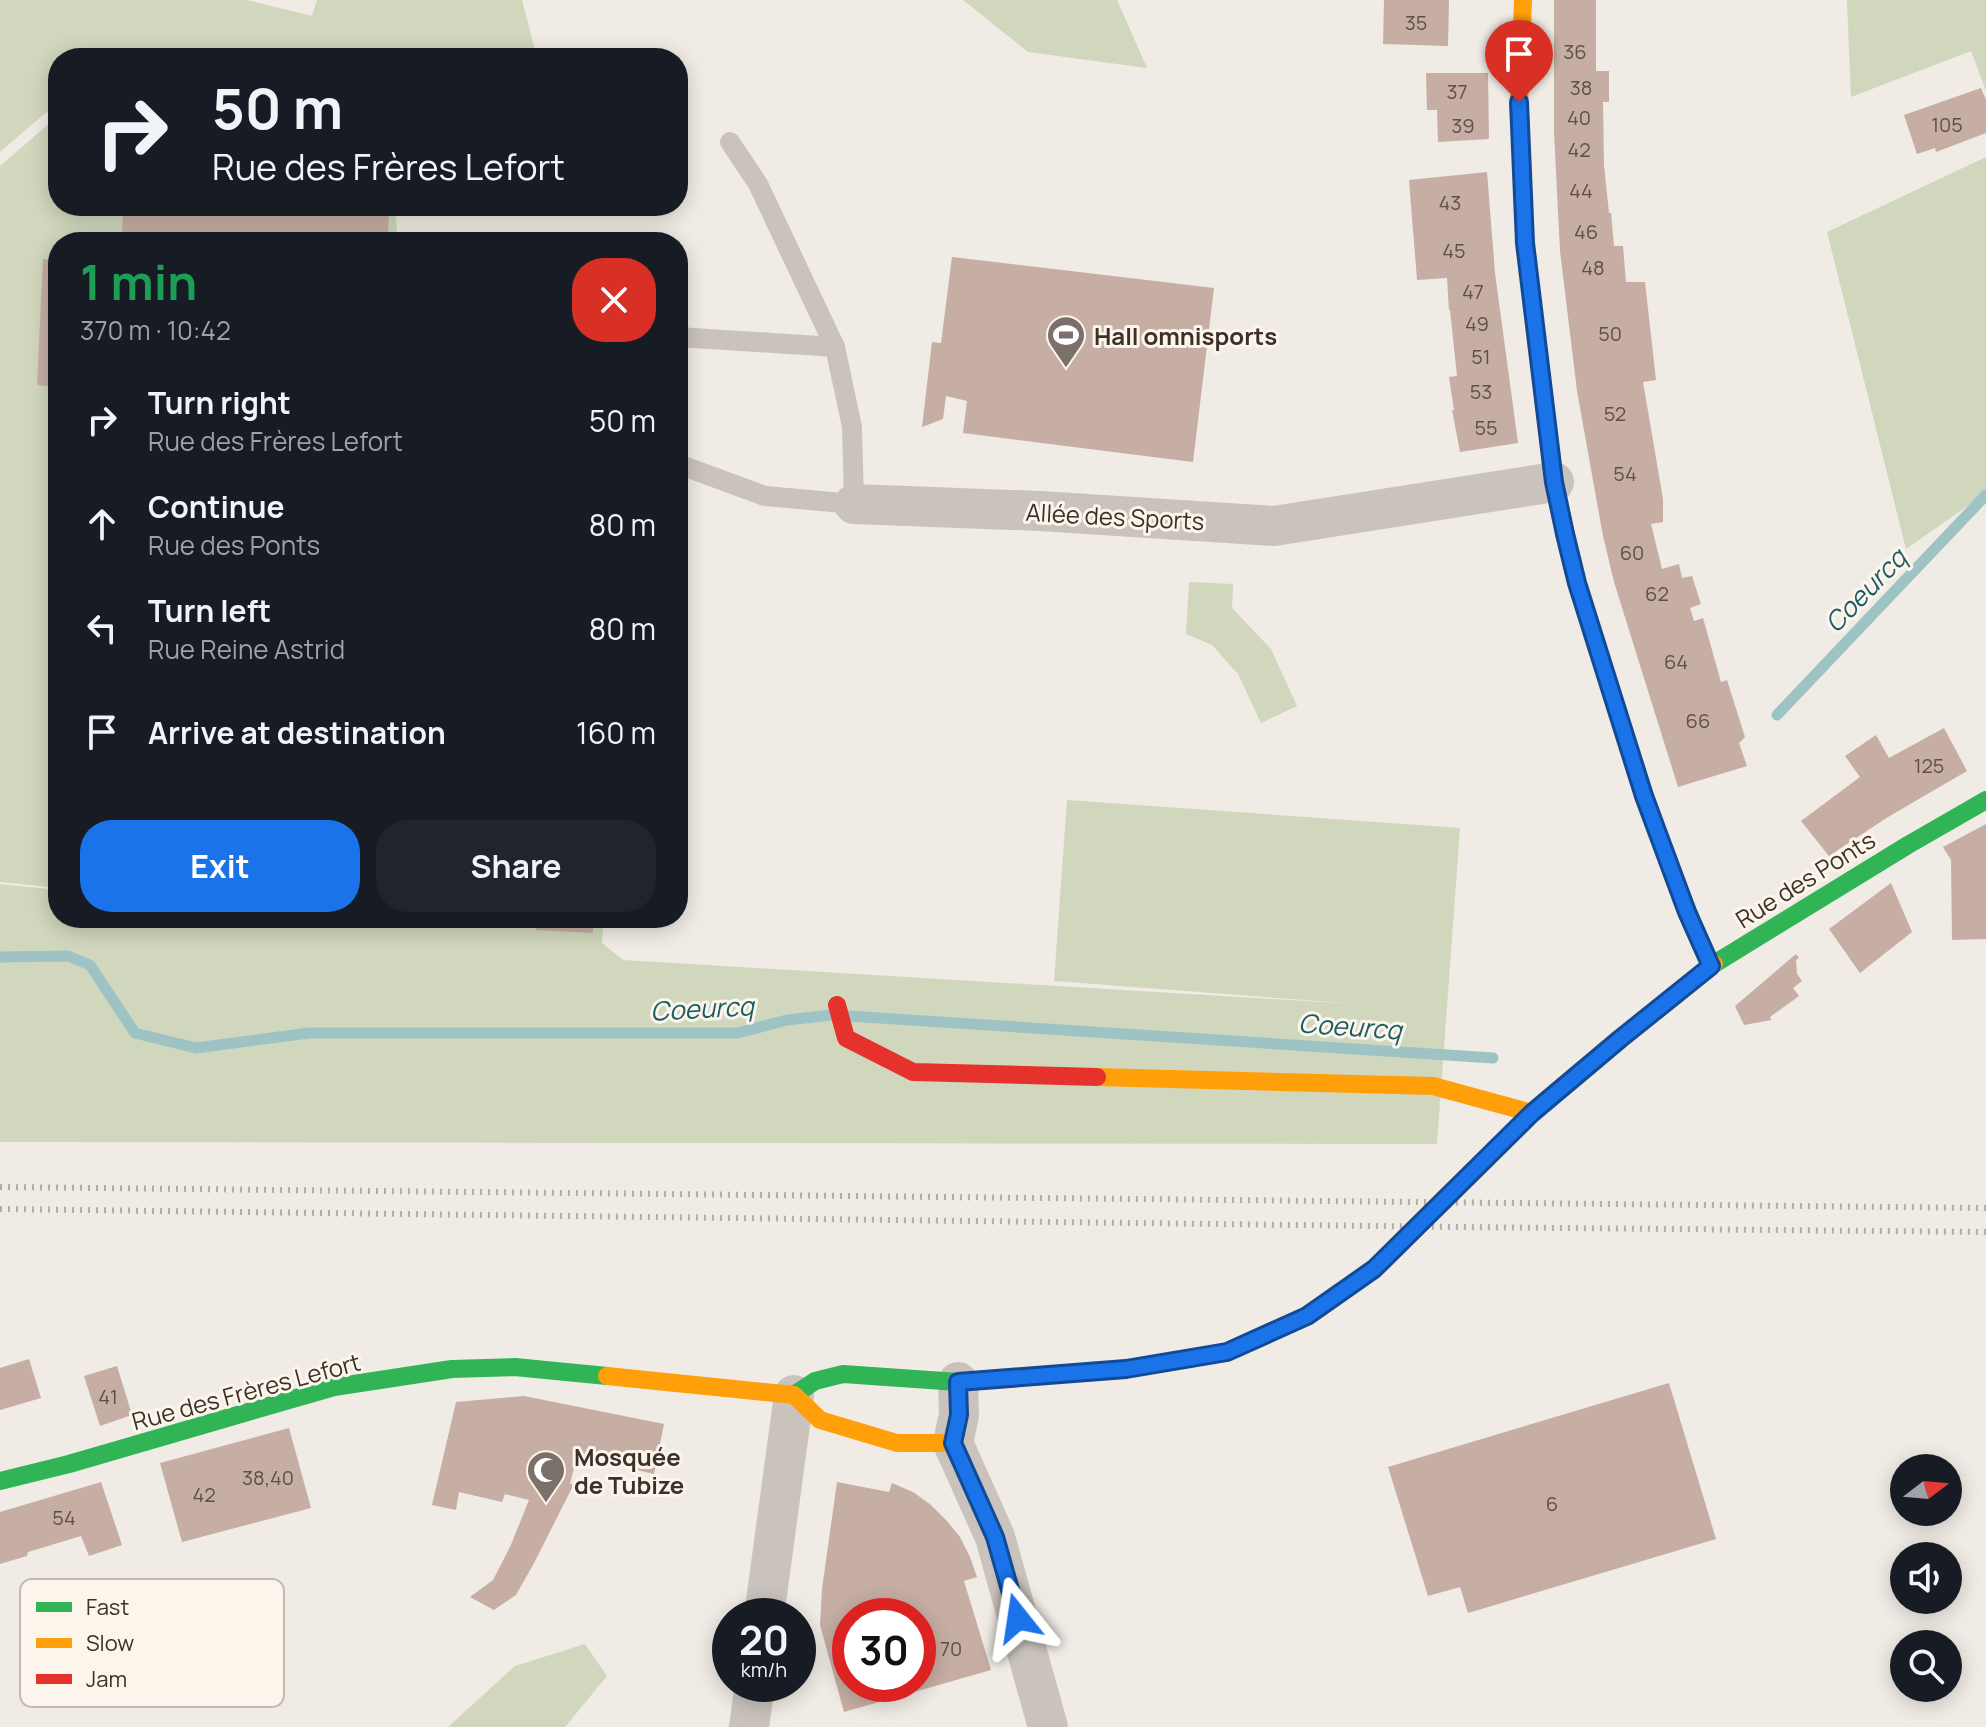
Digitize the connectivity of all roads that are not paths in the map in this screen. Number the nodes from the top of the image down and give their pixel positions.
1 (1523, 0) edge
2 (730, 142) dead end
3 (688, 338) edge
4 (835, 347) junction
5 (688, 468) edge
6 (1554, 482) junction
7 (854, 504) junction
8 (1986, 800) edge
9 (1711, 966) junction
10 (837, 1005) dead end
11 (1532, 1113) junction
12 (958, 1382) junction
13 (794, 1395) junction
14 (953, 1443) junction
15 (0, 1481) edge
16 (766, 1598) edge
17 (752, 1702) edge
18 (749, 1727) edge
19 (1048, 1727) edge

1 - 6 street
2 - 4 lane
3 - 4 lane
4 - 7 lane
5 - 7 lane, Allée des Sports
6 - 7 street, Allée des Sports
6 - 9 street
8 - 9 street, Rue des Ponts
9 - 11 street, Rue des Ponts
10 - 11 street
11 - 12 street, Rue des Ponts
12 - 13 street
12 - 14 street
13 - 14 street
13 - 15 street, Rue des Frères Lefort
13 - 16 street
14 - 19 street
17 - 18 street

